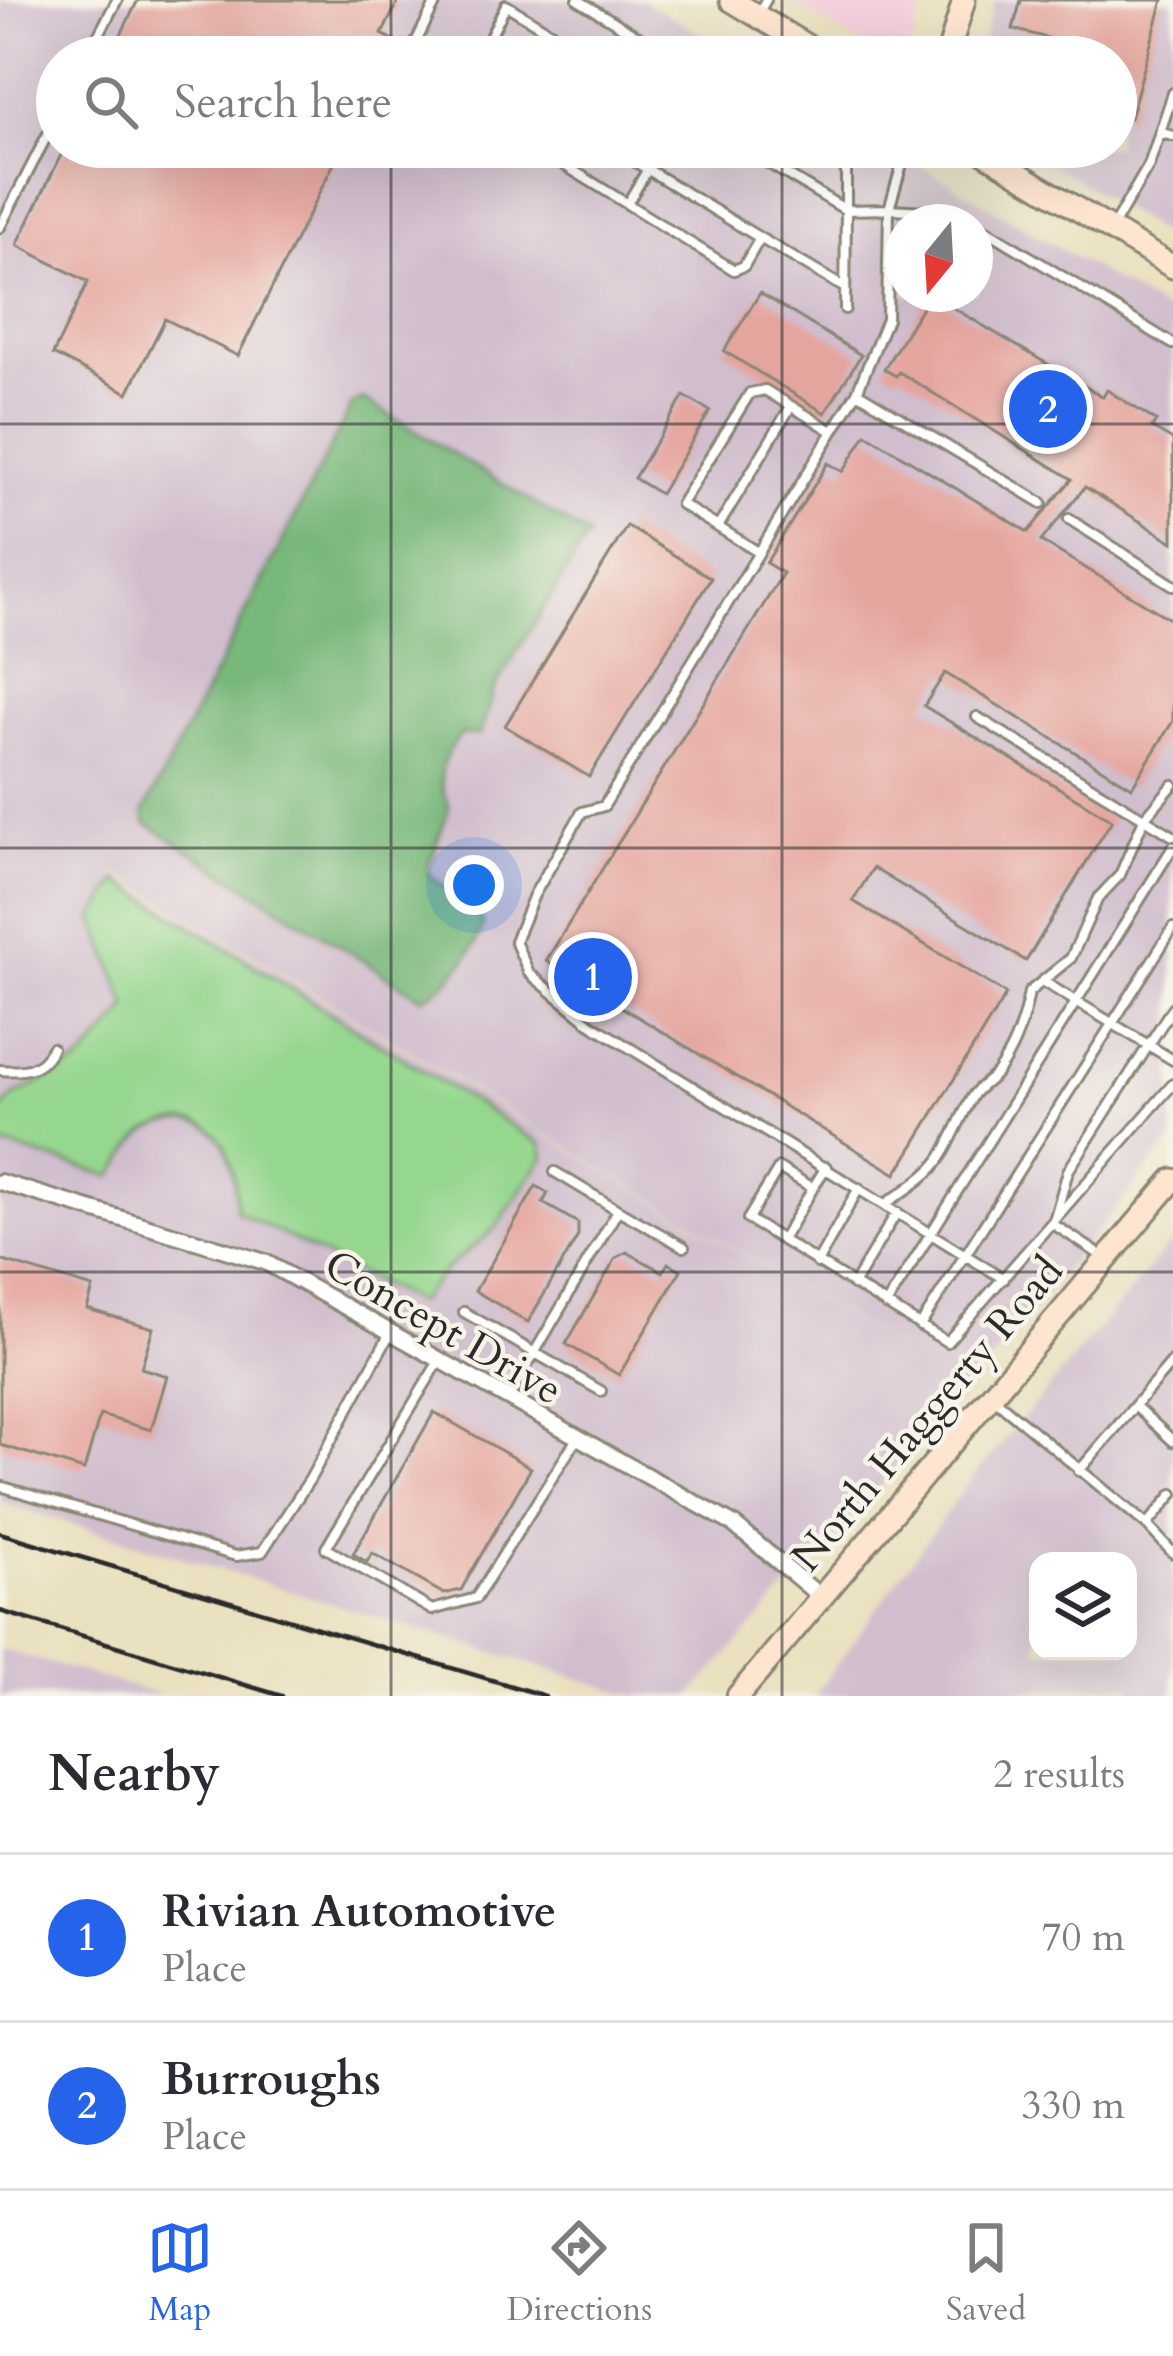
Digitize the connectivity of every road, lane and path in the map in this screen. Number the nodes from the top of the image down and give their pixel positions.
1 (117, 0) edge
2 (437, 0) edge
3 (578, 0) edge
4 (731, 0) edge
5 (958, 1) edge
6 (507, 3) edge
7 (761, 8) edge
8 (98, 36) edge
9 (419, 36) edge
10 (490, 36) edge
11 (558, 36) edge
12 (637, 36) edge
13 (798, 36) edge
14 (951, 36) edge
15 (1173, 93) edge
16 (1161, 133) junction
17 (1173, 136) edge
18 (36, 157) edge
19 (569, 168) edge
20 (645, 168) edge
21 (776, 168) edge
22 (845, 168) edge
23 (901, 168) edge
24 (1010, 168) edge
25 (648, 170) junction
26 (627, 204) junction
27 (890, 204) edge
28 (885, 209) edge
29 (846, 210) junction
30 (0, 227) edge
31 (1112, 230) junction
32 (993, 234) edge
33 (760, 238) junction
34 (1173, 267) edge
35 (845, 288) junction
36 (845, 309) dead end
37 (887, 312) edge
38 (1173, 344) edge
39 (857, 392) junction
40 (791, 406) junction
41 (832, 431) junction
42 (1042, 503) dead end
43 (1069, 519) dead end
44 (718, 527) junction
45 (759, 552) junction
46 (1173, 585) edge
47 (977, 717) dead end
48 (1173, 785) edge
49 (1144, 819) junction
50 (1173, 836) edge
51 (1173, 847) edge
52 (1173, 928) edge
53 (1042, 981) junction
54 (1078, 1003) junction
55 (1173, 1007) edge
56 (1113, 1024) junction
57 (1148, 1046) junction
58 (52, 1048) dead end
59 (1173, 1060) edge
60 (0, 1070) edge
61 (1173, 1084) edge
62 (826, 1167) junction
63 (555, 1172) dead end
64 (1173, 1180) edge
65 (0, 1182) edge
66 (813, 1188) junction
67 (859, 1188) junction
68 (885, 1204) junction
69 (618, 1210) junction
70 (897, 1212) junction
71 (1053, 1224) junction
72 (932, 1232) junction
73 (782, 1240) junction
74 (684, 1247) dead end
75 (968, 1254) junction
76 (1107, 1259) junction
77 (817, 1263) junction
78 (1004, 1280) junction
79 (853, 1285) junction
80 (886, 1305) junction
81 (464, 1312) dead end
82 (920, 1327) junction
83 (390, 1333) junction
84 (536, 1354) junction
85 (439, 1361) junction
86 (1173, 1361) edge
87 (602, 1390) dead end
88 (991, 1396) junction
89 (508, 1400) junction
90 (1135, 1406) junction
91 (576, 1440) junction
92 (1173, 1441) edge
93 (1079, 1471) junction
94 (0, 1486) edge
95 (1173, 1493) edge
96 (1147, 1525) junction
97 (1173, 1553) edge
98 (821, 1597) junction
99 (739, 1696) edge

1 - 8 lane
2 - 9 lane
3 - 12 lane
4 - 7 street
5 - 14 street
6 - 10 lane
6 - 11 lane
7 - 13 street
15 - 16 lane
16 - 17 lane
16 - 31 lane
18 - 30 lane
19 - 26 lane
20 - 25 lane
21 - 29 lane
22 - 29 lane
23 - 27 lane
24 - 31 street
25 - 26 lane
25 - 33 lane
26 - 33 lane
28 - 29 lane
29 - 35 lane
31 - 34 street
32 - 38 lane
33 - 35 lane
35 - 36 lane
37 - 39 lane
39 - 41 lane
39 - 42 lane
40 - 41 lane
40 - 44 lane
40 - 44 lane
41 - 45 lane
43 - 46 lane
44 - 45 lane
45 - 62 lane
47 - 49 lane
48 - 49 lane
49 - 50 lane
49 - 53 lane
51 - 54 lane
52 - 56 lane
53 - 54 lane
53 - 68 lane
54 - 56 lane
54 - 72 lane
55 - 57 lane
56 - 57 lane
56 - 75 lane
57 - 59 lane
57 - 71 lane
58 - 60 lane
61 - 71 lane
62 - 66 lane
62 - 67 lane
63 - 69 lane
64 - 76 street, North Haggerty Road
65 - 83 street, Concept Drive
66 - 73 lane
66 - 73 lane
67 - 68 lane
67 - 77 lane
68 - 70 lane
69 - 74 lane
69 - 84 lane
70 - 72 lane
70 - 79 lane
71 - 76 lane
71 - 78 lane
72 - 75 lane
72 - 80 lane
73 - 77 lane
75 - 78 lane
75 - 82 lane
76 - 88 street, North Haggerty Road
77 - 79 lane
78 - 82 lane
79 - 80 lane
80 - 82 lane
81 - 84 lane
83 - 85 street, Concept Drive
83 - 94 lane
84 - 87 lane
84 - 89 lane
85 - 89 street, Concept Drive
85 - 91 lane
86 - 90 lane
88 - 93 lane
88 - 98 street, North Haggerty Road
89 - 91 street, Concept Drive
90 - 92 lane
90 - 93 lane
91 - 98 street, Concept Drive
93 - 96 lane
95 - 96 lane
96 - 97 lane
98 - 99 street, North Haggerty Road

